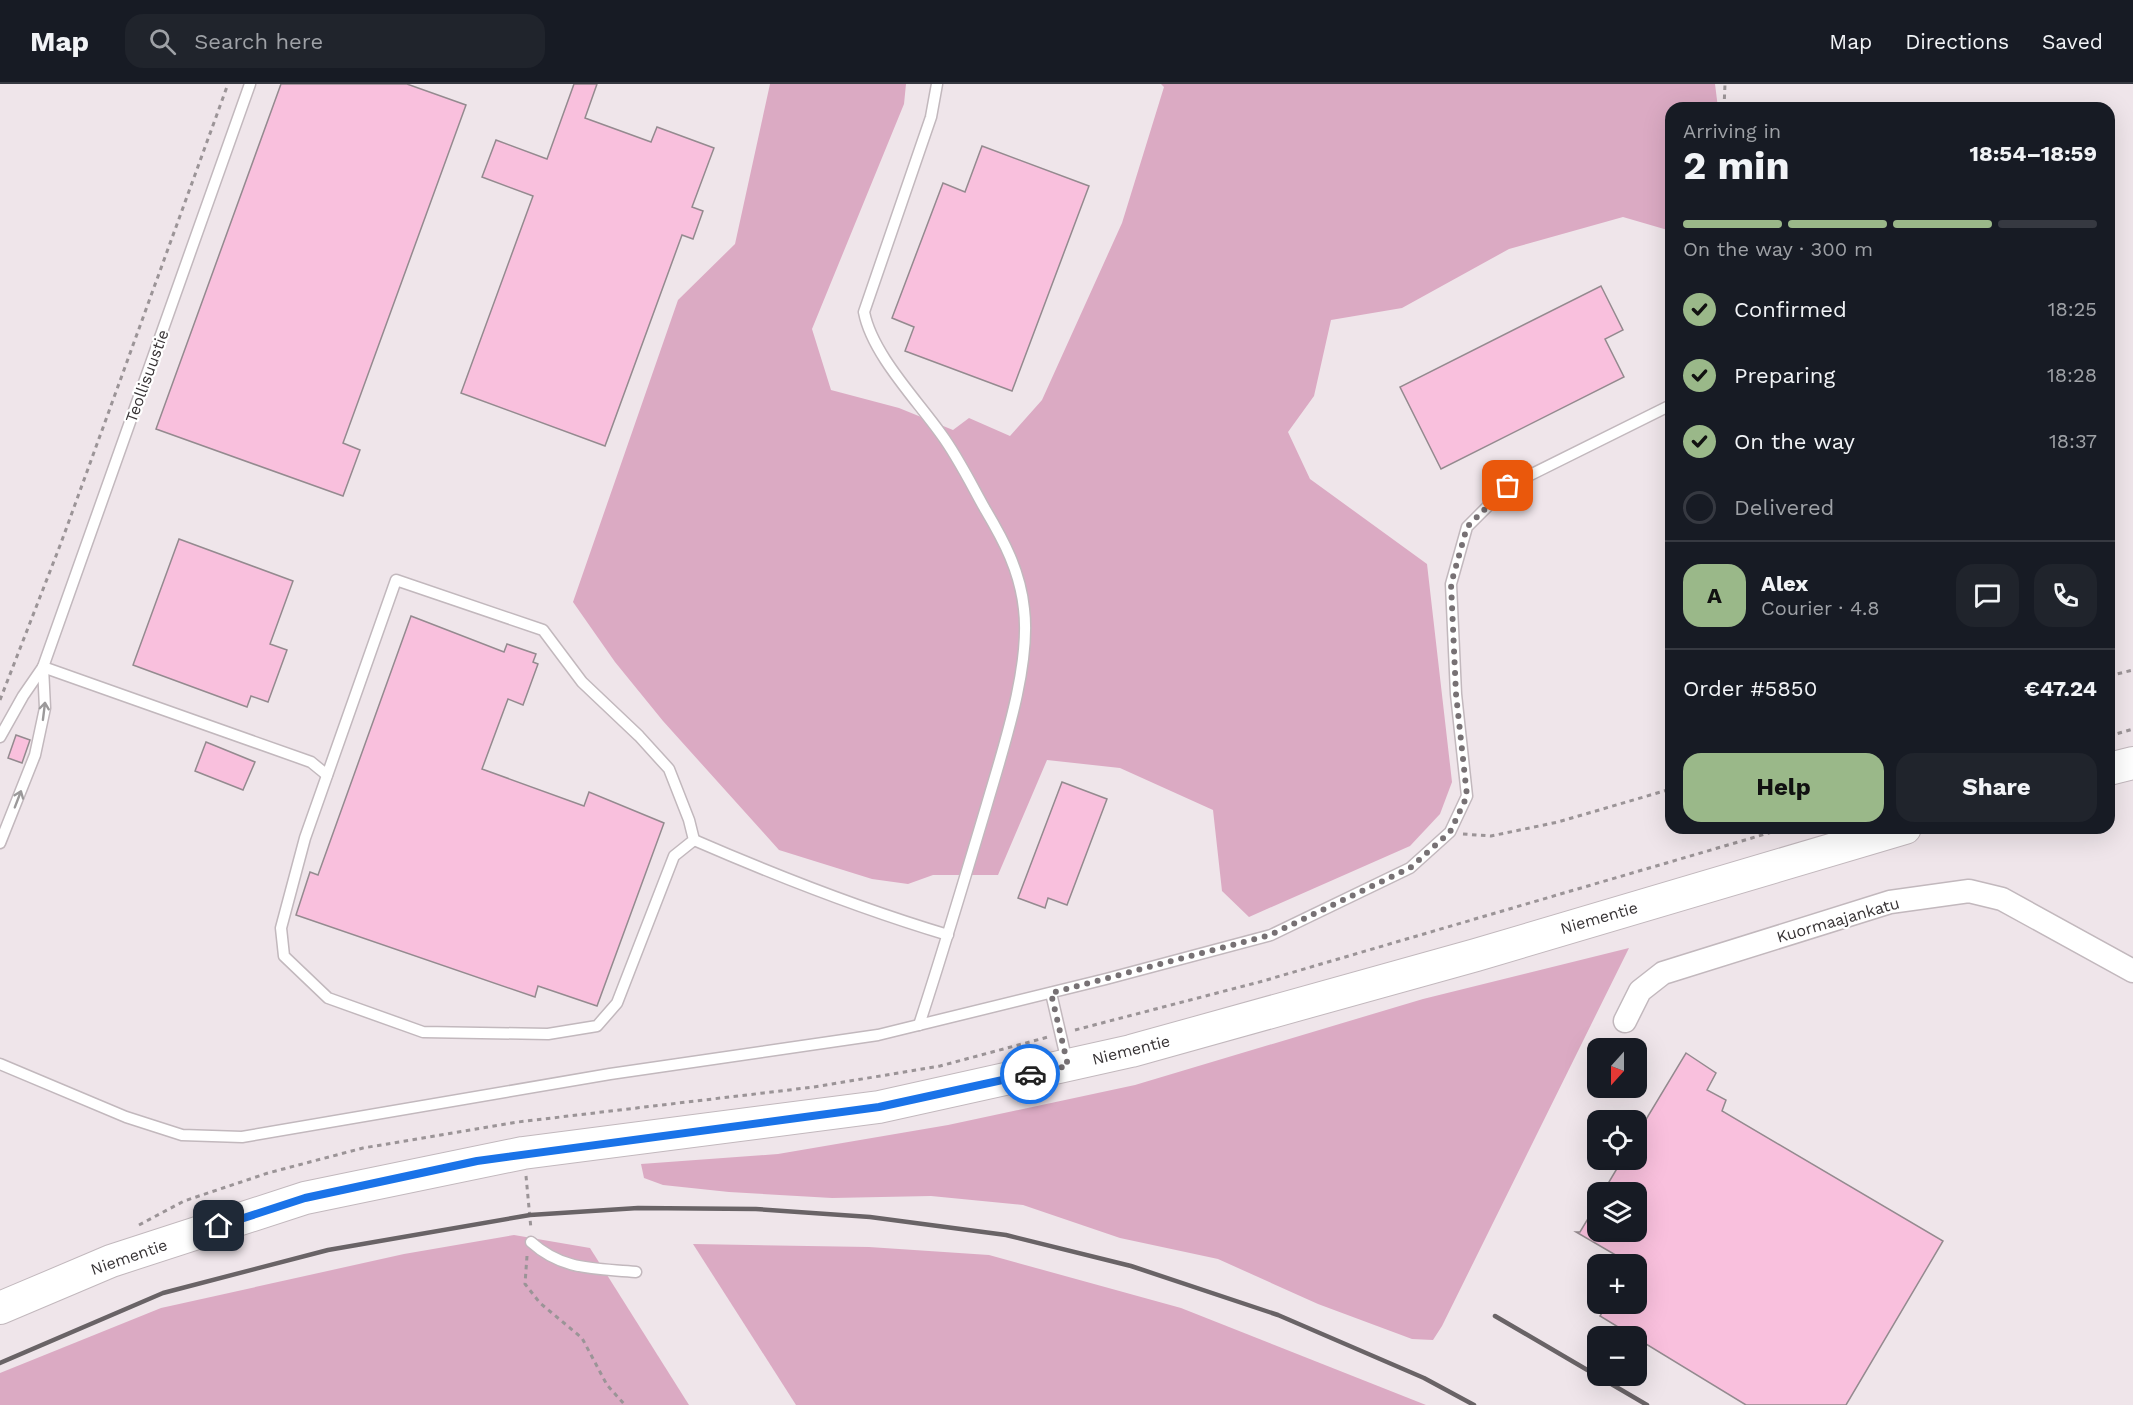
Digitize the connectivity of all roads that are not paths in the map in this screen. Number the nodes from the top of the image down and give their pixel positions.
1 (250, 84) edge
2 (937, 84) edge
3 (1665, 408) edge
4 (43, 668) junction
5 (0, 737) edge
6 (2133, 763) edge
7 (2115, 768) edge
8 (327, 775) junction
9 (1885, 834) edge
10 (693, 840) junction
11 (0, 843) edge
12 (948, 935) junction
13 (2133, 971) edge
14 (1051, 993) junction
15 (1624, 1021) dead end
16 (919, 1025) junction
17 (0, 1064) edge
18 (1068, 1066) junction
19 (531, 1242) dead end
20 (636, 1272) dead end
21 (5, 1306) edge

1 - 4 lane, Teollisuustie
2 - 12 lane
3 - 14 lane
4 - 5 lane, Teollisuustie
4 - 8 lane
11 -> 4 lane, Teollisuustie
6 - 7 main road
8 - 10 lane
8 - 10 lane
9 - 18 main road, Niementie
10 - 12 lane
12 - 16 lane
13 - 15 street, Kuormaajankatu
14 - 16 lane
14 - 18 lane
16 - 17 lane
18 - 21 main road, Niementie
19 - 20 lane

